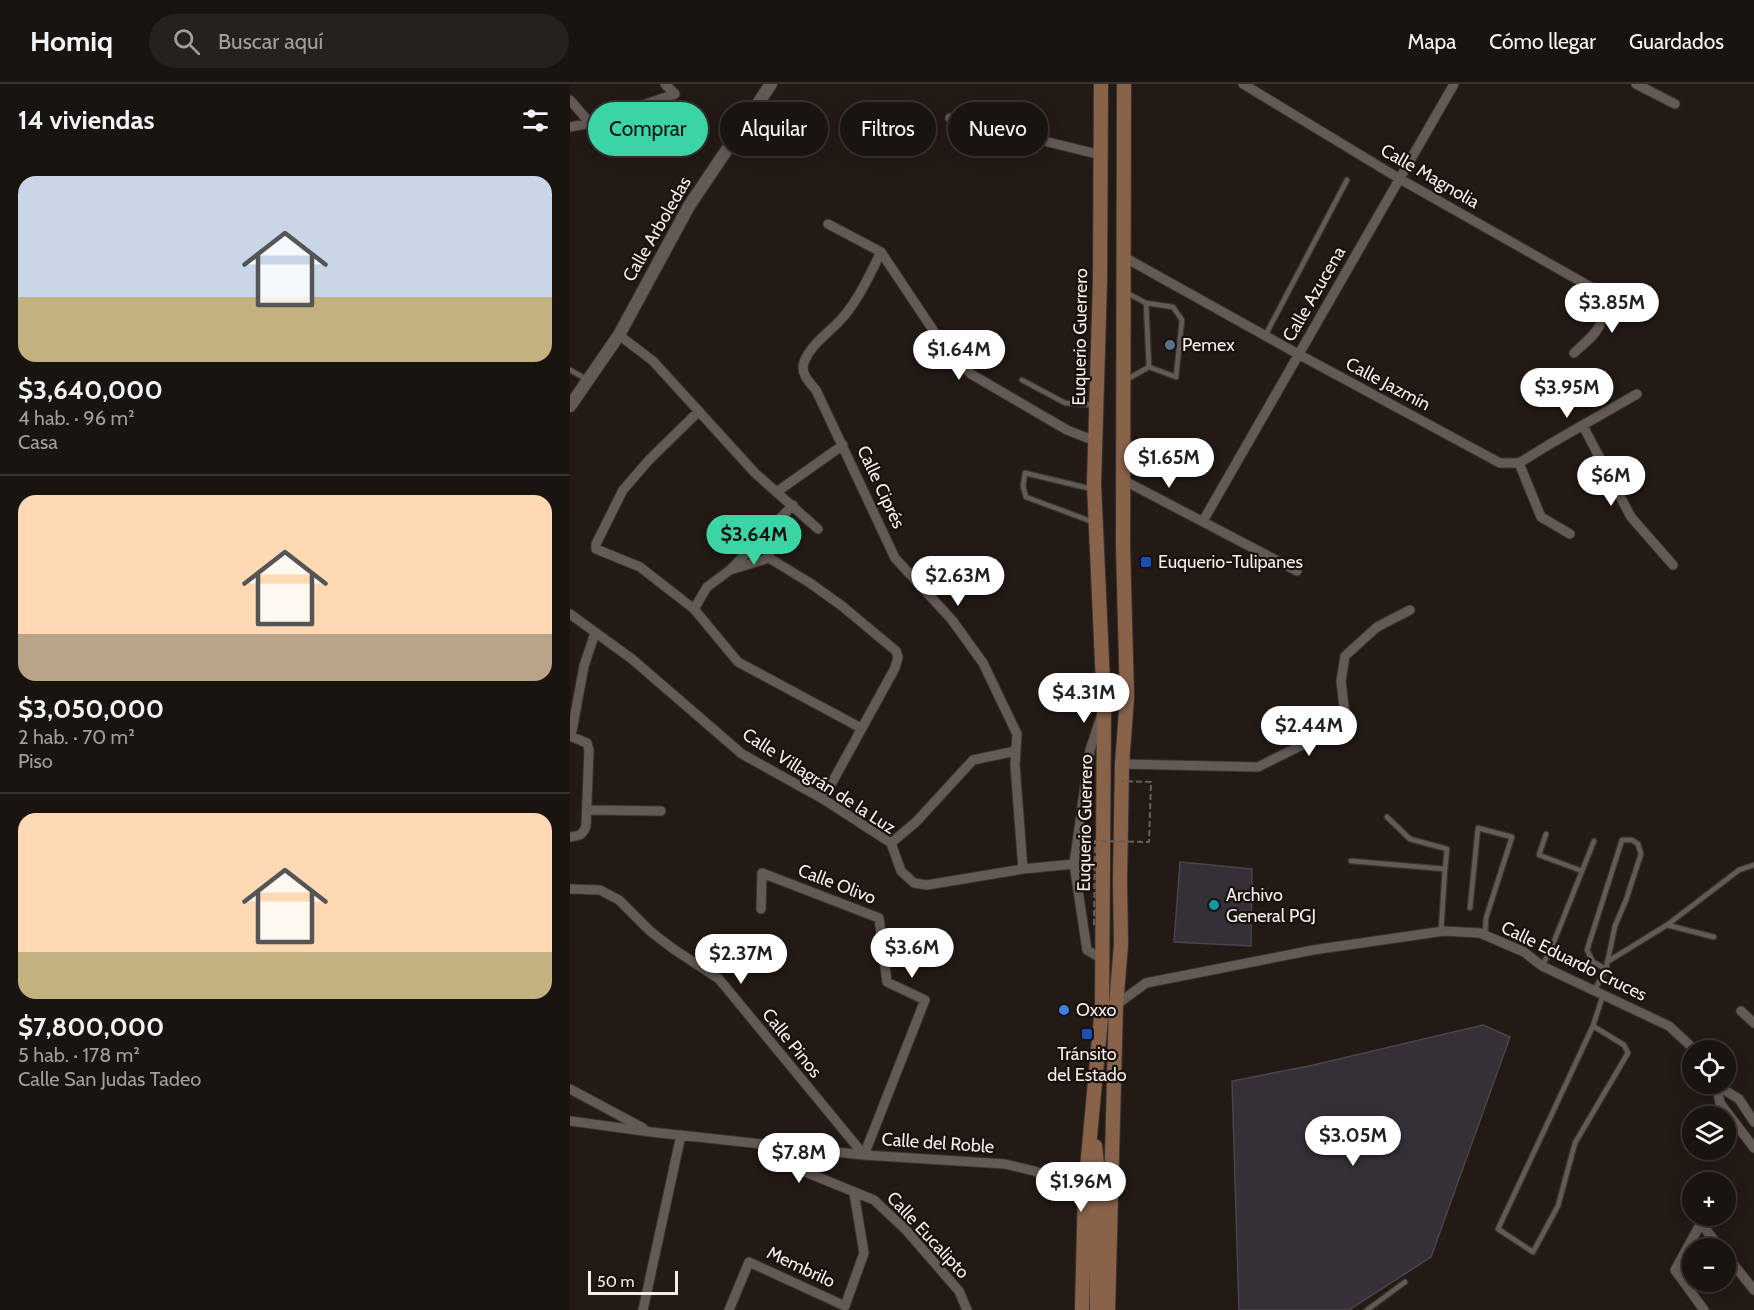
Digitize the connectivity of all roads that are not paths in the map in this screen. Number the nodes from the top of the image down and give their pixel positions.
1 (665, 84) edge
2 (771, 84) edge
3 (1101, 84) edge
4 (1124, 84) edge
5 (1243, 84) edge
6 (1454, 84) edge
7 (1636, 84) edge
8 (570, 100) edge
9 (652, 102) edge
10 (1675, 104) dead end
11 (588, 121) edge
12 (588, 124) edge
13 (570, 128) edge
14 (1048, 142) edge
15 (1101, 155) junction
16 (1400, 179) junction
17 (1347, 180) dead end
18 (828, 224) dead end
19 (881, 252) junction
20 (1124, 257) junction
21 (1123, 291) junction
22 (1146, 303) junction
23 (619, 335) junction
24 (1265, 336) junction
25 (1574, 353) dead end
26 (1298, 354) junction
27 (1149, 367) junction
28 (570, 370) edge
29 (588, 380) junction
30 (1022, 380) dead end
31 (1123, 382) junction
32 (1637, 394) dead end
33 (1096, 405) junction
34 (570, 406) edge
35 (699, 411) junction
36 (1583, 426) junction
37 (1095, 441) junction
38 (843, 445) junction
39 (1520, 463) junction
40 (1123, 480) junction
41 (1095, 490) junction
42 (778, 492) junction
43 (792, 505) junction
44 (1203, 521) junction
45 (1096, 524) junction
46 (818, 529) dead end
47 (769, 531) junction
48 (1570, 534) dead end
49 (769, 558) junction
50 (1673, 565) dead end
51 (730, 570) junction
52 (1297, 571) dead end
53 (694, 609) junction
54 (1410, 610) dead end
55 (570, 614) edge
56 (595, 633) junction
57 (1104, 706) junction
58 (861, 728) junction
59 (571, 736) edge
60 (1016, 751) junction
61 (1122, 764) junction
62 (824, 799) junction
63 (587, 810) junction
64 (661, 812) dead end
65 (1387, 817) dead end
66 (1546, 834) dead end
67 (570, 837) edge
68 (1594, 841) dead end
69 (891, 843) junction
70 (1351, 861) dead end
71 (1074, 864) junction
72 (1754, 865) edge
73 (1023, 869) junction
74 (1445, 869) junction
75 (1582, 871) junction
76 (570, 890) edge
77 (1470, 908) dead end
78 (761, 909) dead end
79 (1667, 925) junction
80 (1441, 931) junction
81 (1485, 935) junction
82 (1714, 937) dead end
83 (1102, 959) junction
84 (1607, 962) junction
85 (1542, 966) junction
86 (1606, 969) junction
87 (1599, 993) junction
88 (1116, 1005) junction
89 (1741, 1011) dead end
90 (1754, 1023) edge
91 (1593, 1026) junction
92 (1684, 1040) edge
93 (570, 1089) edge
94 (1719, 1094) edge
95 (1732, 1094) edge
96 (1092, 1114) junction
97 (570, 1121) edge
98 (1754, 1122) edge
99 (651, 1132) junction
100 (681, 1135) junction
101 (761, 1145) junction
102 (1754, 1148) edge
103 (864, 1155) junction
104 (1085, 1190) junction
105 (854, 1193) junction
106 (1696, 1226) edge
107 (1736, 1268) edge
108 (1405, 1282) dead end
109 (1754, 1290) edge
110 (643, 1310) edge
111 (729, 1310) edge
112 (967, 1310) edge
113 (1082, 1310) edge
114 (1097, 1310) edge
115 (1108, 1310) edge
116 (1367, 1310) edge
117 (1704, 1310) edge

1 - 9 street
2 - 23 street, Calle Arboledas
3 - 15 main road, Euquerio Guerrero
4 - 20 main road, Euquerio Guerrero
5 - 16 street, Calle Magnolia
6 - 16 street, Calle Azucena
7 - 10 street
8 - 11 street
12 - 13 street
14 - 15 street
15 - 33 main road, Euquerio Guerrero
16 - 25 street, Calle Magnolia
16 - 26 street, Calle Azucena
17 - 24 lane
18 - 19 street
19 - 37 street
19 - 38 street, Calle Ciprés
20 - 21 main road, Euquerio Guerrero
20 - 24 street, Calle Jazmín
21 - 22 lane
21 - 31 main road, Euquerio Guerrero
22 - 27 lane
22 - 27 lane
23 - 29 street, Calle Arboledas
23 - 35 street
24 - 26 street, Calle Jazmín
26 - 39 street, Calle Jazmín
26 - 44 street, Calle Azucena
27 - 31 lane
28 - 29 lane
29 - 34 street, Calle Arboledas
30 - 33 lane
31 - 40 main road, Euquerio Guerrero
32 - 36 street
33 - 37 main road, Euquerio Guerrero
35 - 42 street
35 - 53 street
36 - 39 street
36 - 50 street
37 - 41 main road, Euquerio Guerrero
38 - 42 street
38 - 60 street, Calle Ciprés
39 - 48 street
40 - 44 street
40 - 61 main road, Euquerio Guerrero
41 - 45 main road, Euquerio Guerrero
41 - 45 lane
42 - 43 street
43 - 46 street
43 - 47 street
44 - 52 street
45 - 57 main road, Euquerio Guerrero
47 - 49 street
47 - 51 street
49 - 51 street
49 - 58 street
51 - 53 street
53 - 58 street
54 - 61 street
55 - 56 street, Calle Villagrán de la Luz
56 - 59 street
56 - 62 street, Calle Villagrán de la Luz
57 - 71 street
57 - 83 main road, Euquerio Guerrero
58 - 62 street
59 - 63 street
60 - 69 street
60 - 73 street, Calle Ciprés
61 - 88 main road, Euquerio Guerrero
62 - 69 street, Calle Villagrán de la Luz
63 - 64 street
63 - 67 street
65 - 74 lane
66 - 75 lane
68 - 75 lane
69 - 73 street, Calle Villagrán de la Luz
70 - 74 lane
71 - 73 street, Calle Villagrán de la Luz
71 - 83 street
72 - 79 lane
74 - 80 lane
75 - 85 lane
76 - 103 street, Calle Pinos
77 - 81 lane
78 - 103 street, Calle Olivo
79 - 82 lane
79 - 84 lane
80 - 81 street, Calle Eduardo Cruces
80 - 88 street, Calle Eduardo Cruces
81 - 85 street, Calle Eduardo Cruces
83 - 96 main road, Euquerio Guerrero
84 - 86 lane
84 - 86 lane
85 - 87 street, Calle Eduardo Cruces
86 - 87 lane
87 - 91 lane
87 - 92 street, Calle Eduardo Cruces
88 - 115 main road, Euquerio Guerrero
89 - 90 street
91 - 91 lane
93 - 99 street
94 - 102 street
95 - 98 street
96 - 104 main road, Euquerio Guerrero
96 - 114 main road
97 - 99 street, Calle del Roble
99 - 100 street, Calle del Roble
100 - 101 street, Calle del Roble
100 - 110 street
101 - 103 street, Calle del Roble
101 - 105 street, Calle Eucalipto
103 - 104 street, Calle del Roble
104 - 113 main road, Euquerio Guerrero
105 - 111 street, Membrilo
105 - 112 street, Calle Eucalipto
106 - 117 street
107 - 109 street
108 - 116 lane

